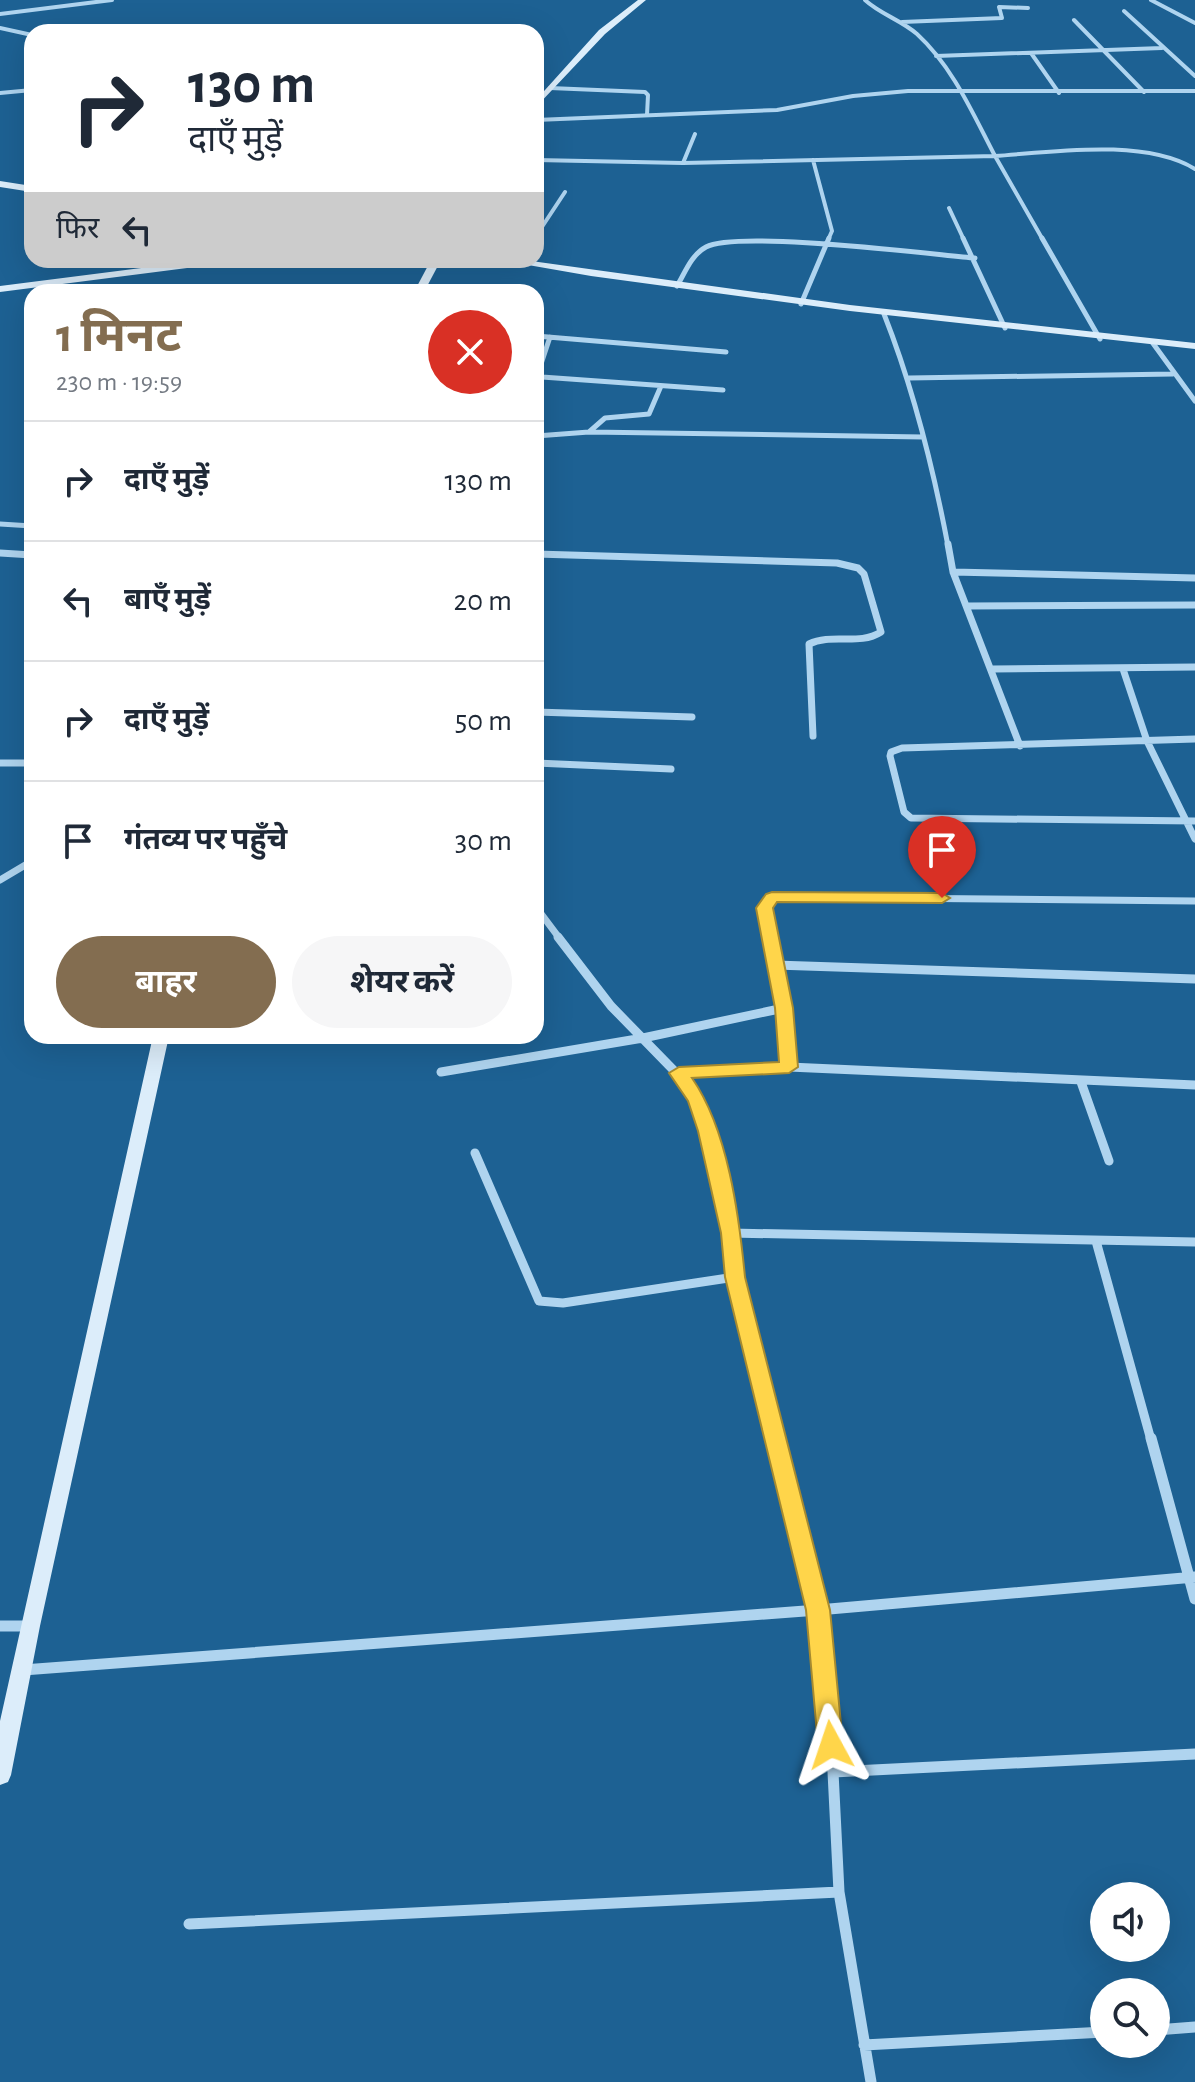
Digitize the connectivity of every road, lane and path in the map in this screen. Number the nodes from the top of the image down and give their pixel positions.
1 (112, 0) edge
2 (642, 0) edge
3 (865, 0) edge
4 (1151, 0) edge
5 (1028, 8) dead end
6 (1124, 11) dead end
7 (0, 14) edge
8 (1074, 20) dead end
9 (902, 22) junction
10 (1195, 23) edge
11 (0, 28) edge
12 (24, 33) edge
13 (1162, 48) junction
14 (1104, 50) junction
15 (1031, 53) junction
16 (936, 56) junction
17 (1195, 76) edge
18 (550, 88) junction
19 (24, 91) edge
20 (1195, 91) edge
21 (959, 92) junction
22 (1144, 92) junction
23 (0, 93) edge
24 (1059, 93) junction
25 (544, 95) edge
26 (647, 115) junction
27 (544, 120) edge
28 (695, 134) dead end
29 (995, 156) junction
30 (544, 160) edge
31 (813, 160) junction
32 (683, 163) junction
33 (1195, 169) edge
34 (0, 184) edge
35 (24, 188) edge
36 (565, 192) dead end
37 (949, 208) dead end
38 (544, 224) edge
39 (829, 245) junction
40 (975, 258) junction
41 (544, 265) edge
42 (164, 268) edge
43 (39, 284) edge
44 (24, 286) edge
45 (677, 286) junction
46 (0, 289) edge
47 (801, 304) junction
48 (884, 314) junction
49 (1005, 328) junction
50 (544, 337) edge
51 (550, 337) junction
52 (1100, 339) junction
53 (1152, 342) junction
54 (1195, 346) edge
55 (726, 352) dead end
56 (544, 355) edge
57 (1173, 374) junction
58 (544, 377) edge
59 (909, 378) junction
60 (661, 386) junction
61 (723, 390) dead end
62 (1195, 401) edge
63 (589, 432) junction
64 (544, 435) edge
65 (923, 437) junction
66 (0, 524) edge
67 (24, 526) edge
68 (0, 553) edge
69 (24, 554) edge
70 (544, 554) edge
71 (953, 572) junction
72 (1195, 578) edge
73 (1195, 605) edge
74 (967, 606) junction
75 (1195, 667) edge
76 (992, 669) junction
77 (1123, 669) junction
78 (544, 712) edge
79 (692, 717) dead end
80 (813, 736) dead end
81 (1195, 739) edge
82 (1147, 741) junction
83 (1020, 746) junction
84 (0, 763) edge
85 (24, 763) edge
86 (544, 763) edge
87 (671, 769) dead end
88 (1191, 821) edge
89 (1195, 839) edge
90 (24, 866) edge
91 (0, 880) edge
92 (1195, 901) edge
93 (544, 918) edge
94 (775, 965) junction
95 (1195, 979) edge
96 (784, 1008) junction
97 (643, 1038) junction
98 (159, 1044) edge
99 (789, 1067) junction
100 (441, 1072) dead end
101 (679, 1073) junction
102 (1081, 1082) junction
103 (1195, 1085) edge
104 (475, 1153) dead end
105 (1109, 1161) dead end
106 (731, 1233) junction
107 (1096, 1241) junction
108 (1195, 1242) edge
109 (735, 1277) junction
110 (1191, 1577) edge
111 (1195, 1599) edge
112 (818, 1610) junction
113 (0, 1626) edge
114 (30, 1626) junction
115 (22, 1670) junction
116 (1195, 1754) edge
117 (833, 1772) junction
118 (0, 1775) edge
119 (839, 1892) junction
120 (189, 1924) dead end
121 (1195, 2027) edge
122 (1170, 2029) edge
123 (1090, 2033) edge
124 (864, 2045) junction
125 (871, 2082) edge

1 - 7 street
2 - 18 street
3 - 9 street
4 - 10 street
5 - 9 street
6 - 13 street
8 - 14 street
9 - 16 street
11 - 12 street
13 - 14 street
13 - 17 street
14 - 15 street
14 - 22 street
15 - 16 street
15 - 24 street
16 - 21 street
18 - 25 street
18 - 26 street
19 - 23 street
20 - 22 street
21 - 24 street
21 - 26 street
21 - 29 street
22 - 24 street
26 - 27 street
28 - 32 street
29 - 31 street
29 - 33 street
29 - 52 street
30 - 32 street
31 - 32 street
31 - 39 street
34 - 35 street
36 - 38 street
37 - 40 street
39 - 40 street
39 - 45 street
39 - 47 street
40 - 49 street
41 - 45 street
42 - 43 street
44 - 46 street
45 - 47 street
47 - 48 street
48 - 49 street
48 - 59 street
49 - 52 street
50 - 51 street
51 - 55 street
51 - 56 street
52 - 53 street
53 - 54 street
53 - 57 street
57 - 59 street
57 - 62 street
58 - 60 street
59 - 65 street
60 - 61 street
60 - 63 street
63 - 64 street
63 - 65 street
65 - 71 street
66 - 67 street
68 - 69 street
70 - 80 street
71 - 72 street
71 - 74 street
73 - 74 street
74 - 76 street
75 - 77 street
76 - 77 street
76 - 83 street
77 - 82 street
78 - 79 street
81 - 82 street
82 - 83 street
82 - 88 street
83 - 88 street
84 - 85 street
86 - 87 street
88 - 89 street
90 - 91 street
92 - 94 street
93 - 97 street
94 - 95 street
94 - 96 street
96 - 97 street
96 - 99 street
97 - 100 street
97 - 101 street
98 - 114 street
99 - 101 street
99 - 102 street
101 - 106 street
102 - 103 street
102 - 105 street
104 - 109 street
106 - 107 street
106 - 109 street
107 - 108 street
107 - 110 street
109 - 112 street
110 - 111 street
110 - 112 street
112 - 115 street
112 - 117 street
113 - 114 street
114 - 115 street
115 - 118 street
116 - 117 street
117 - 119 street
119 - 120 street
119 - 124 street
121 - 122 street
123 - 124 street
124 - 125 street

